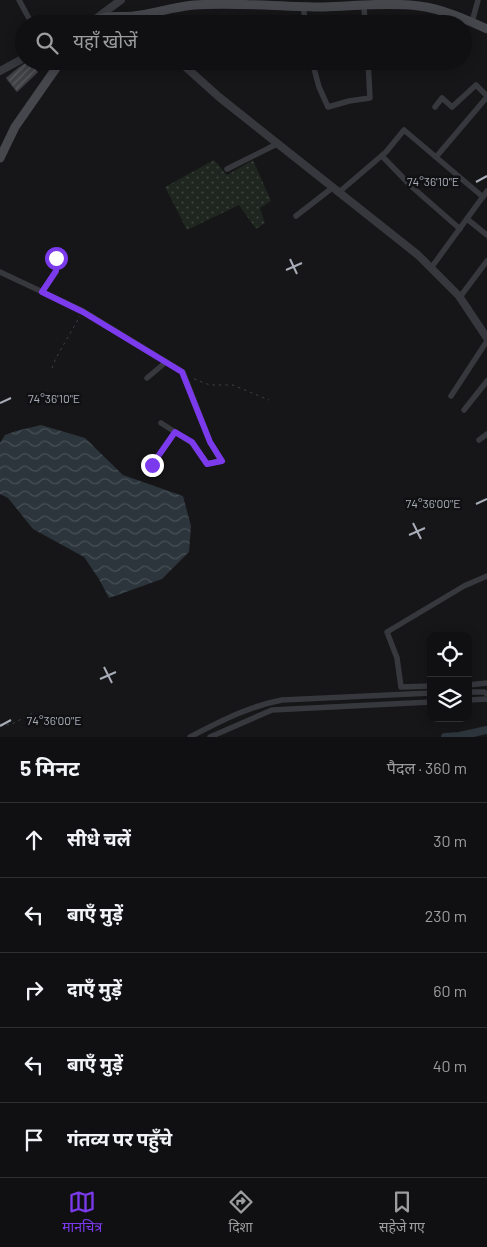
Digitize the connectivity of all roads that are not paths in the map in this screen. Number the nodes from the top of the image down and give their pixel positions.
1 (19, 0) edge
2 (121, 0) edge
3 (478, 0) edge
4 (364, 6) junction
5 (303, 7) junction
6 (27, 15) edge
7 (99, 15) edge
8 (138, 15) edge
9 (304, 15) edge
10 (364, 15) edge
11 (453, 15) edge
12 (472, 22) joint
13 (487, 29) edge
14 (15, 63) edge
15 (55, 70) edge
16 (189, 70) edge
17 (314, 70) edge
18 (368, 70) edge
19 (0, 71) edge
20 (487, 96) edge
21 (435, 107) dead end
22 (277, 144) junction
23 (382, 156) junction
24 (436, 157) junction
25 (0, 158) edge
26 (227, 169) dead end
27 (335, 190) junction
28 (485, 195) edge
29 (296, 216) dead end
30 (467, 219) junction
31 (460, 228) junction
32 (487, 235) edge
33 (56, 258) dead end
34 (486, 264) edge
35 (431, 268) junction
36 (0, 272) edge
37 (42, 292) junction
38 (460, 297) junction
39 (487, 340) edge
40 (166, 362) junction
41 (147, 378) dead end
42 (487, 382) edge
43 (451, 396) dead end
44 (464, 410) dead end
45 (161, 423) dead end
46 (175, 432) junction
47 (487, 434) edge
48 (480, 440) dead end
49 (152, 465) dead end
50 (487, 576) edge
51 (487, 683) edge
52 (472, 685) edge
53 (427, 686) edge
54 (472, 692) edge
55 (427, 693) edge
56 (487, 694) edge
57 (487, 699) edge
58 (472, 700) edge
59 (427, 702) edge
60 (190, 737) edge
61 (210, 737) edge

1 - 6 street
2 - 7 street
3 - 12 street
4 - 5 main road
4 - 10 street
4 - 11 main road
5 - 8 main road
5 - 9 street
12 - 13 main road
14 - 19 street
15 - 25 main road
16 - 22 street
17 - 18 street
20 - 21 street
20 - 24 street
22 - 26 street
22 - 27 street
23 - 24 street
23 - 27 street
23 - 31 street
24 - 28 street
27 - 29 street
27 - 35 street
28 - 30 street
30 - 31 street
30 - 32 street
31 - 35 street
33 - 37 street
34 - 38 street
35 - 38 street
36 - 37 street
37 - 40 street
38 - 39 street
39 - 43 street
40 - 41 street
40 - 46 street
42 - 44 street
45 - 46 street
46 - 49 street
47 - 48 street
50 - 53 street
51 - 52 street
54 - 56 street
55 - 60 street
57 - 58 street
59 - 61 street

